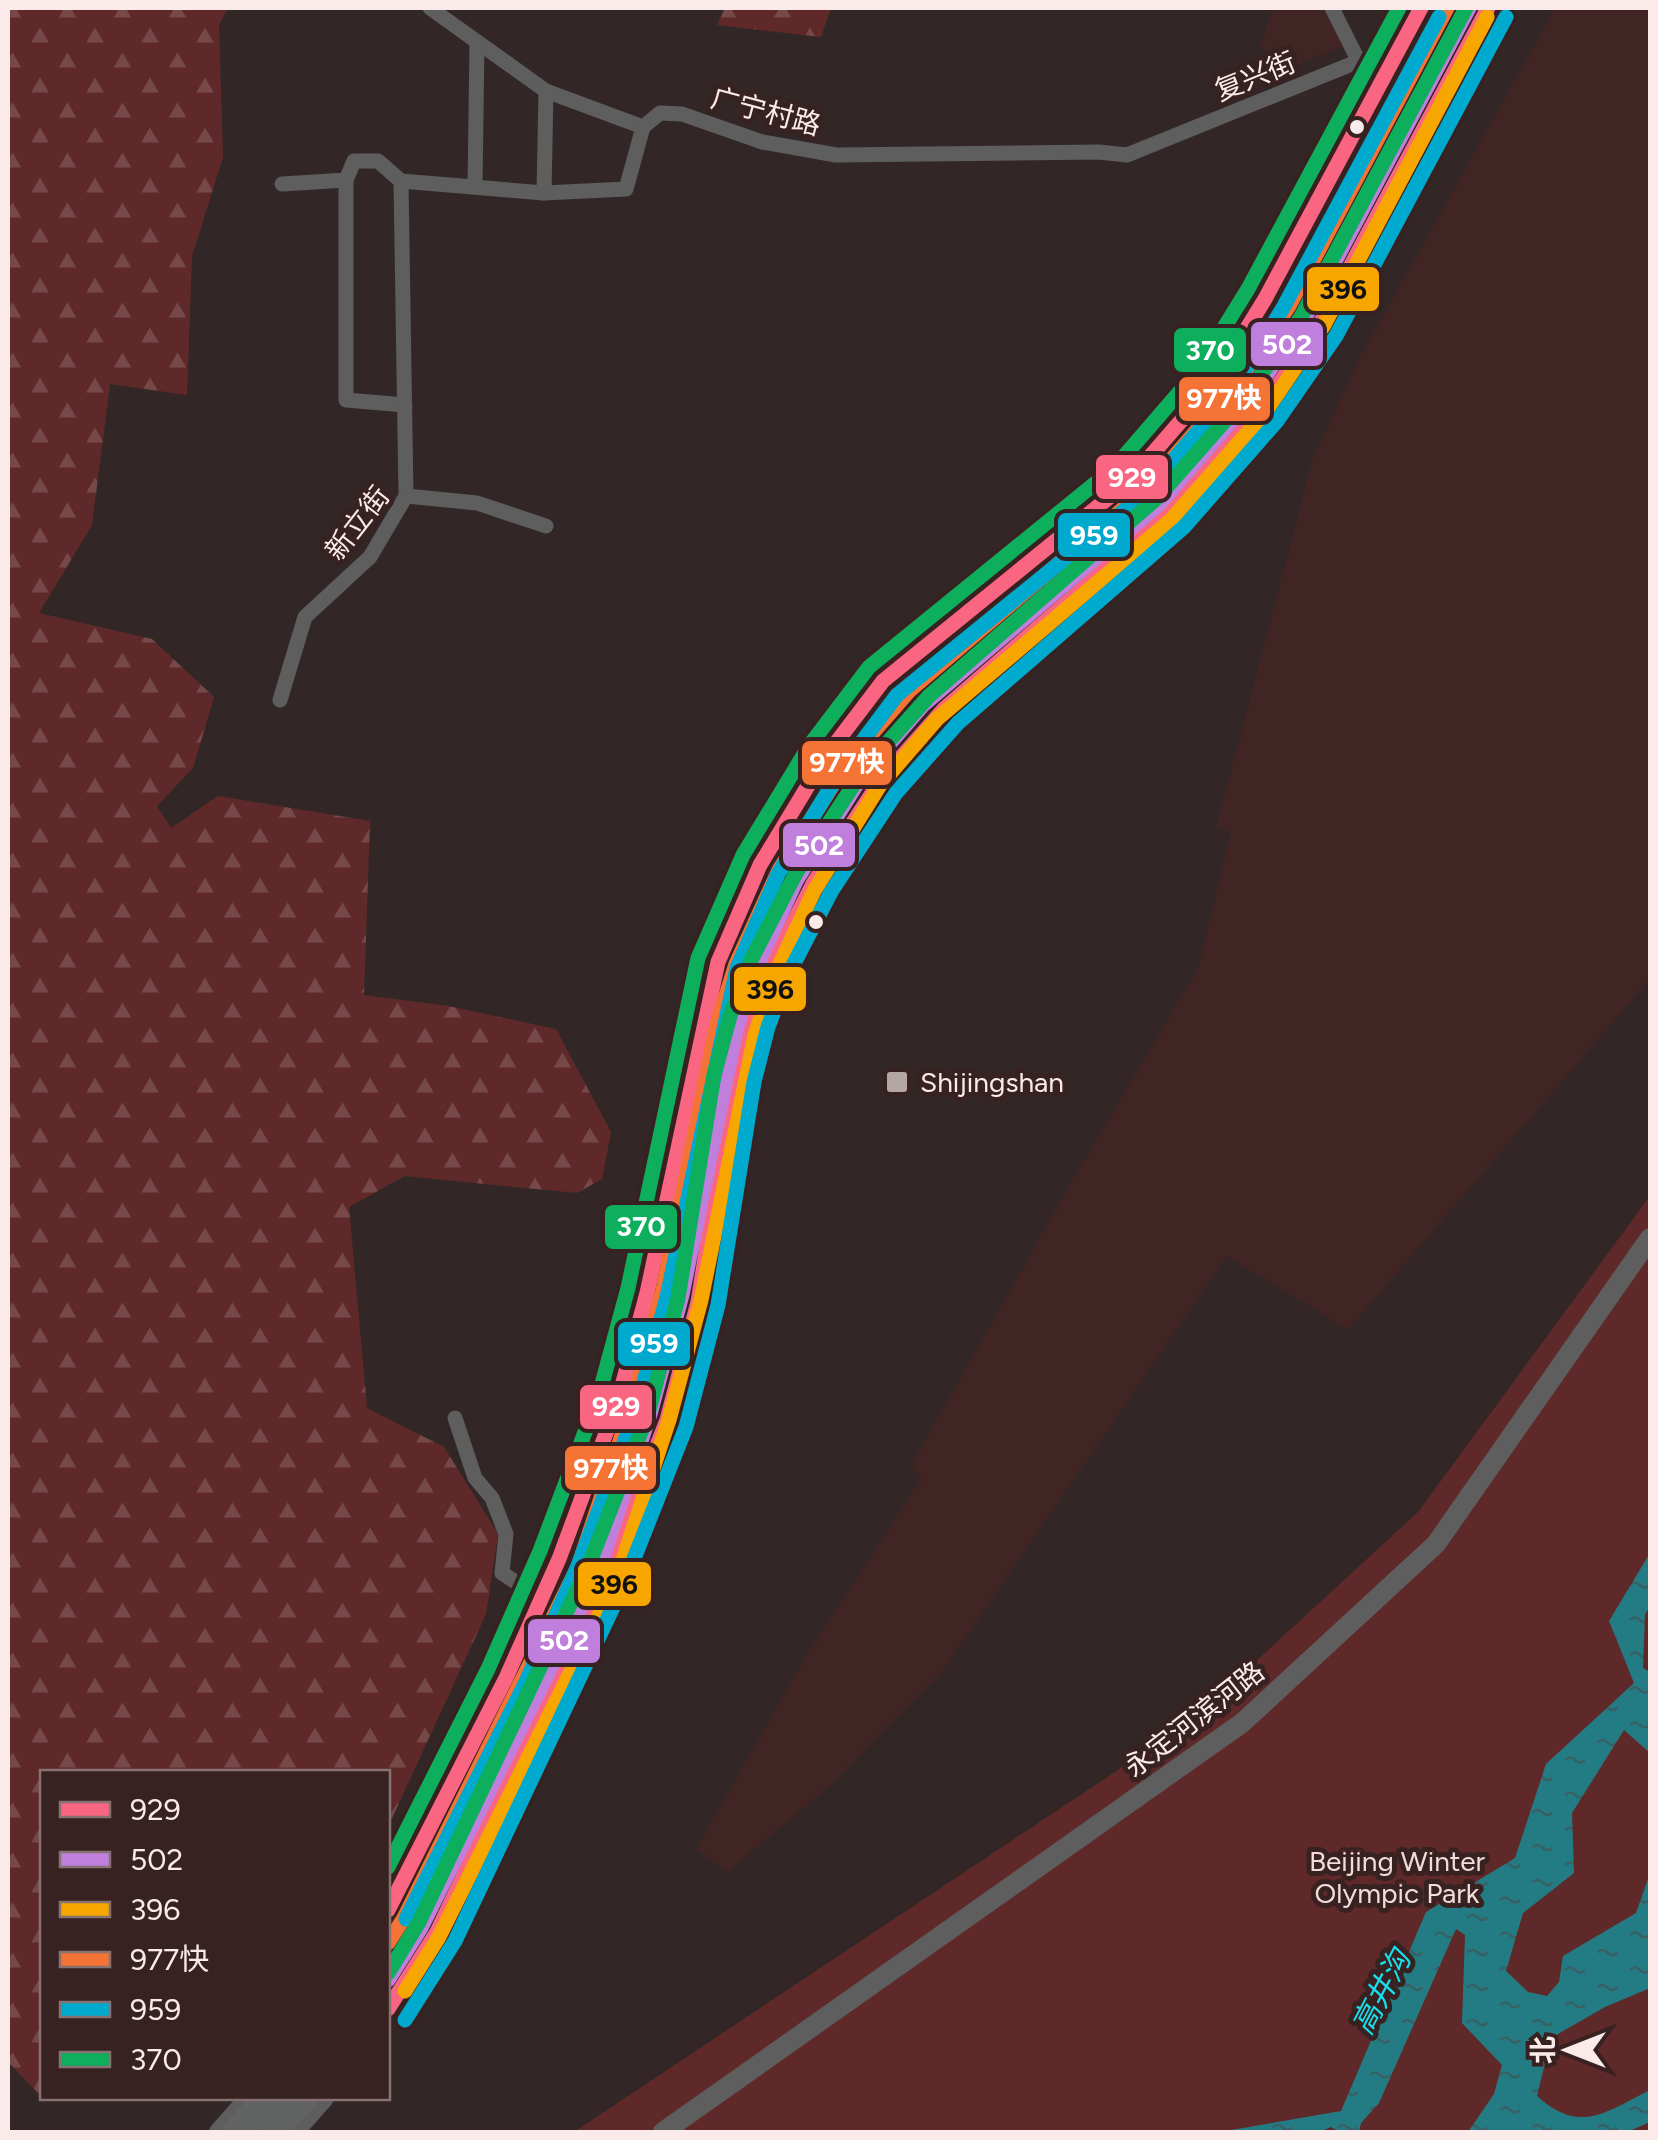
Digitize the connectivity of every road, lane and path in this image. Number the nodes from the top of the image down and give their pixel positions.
1 (430, 8) edge
2 (1332, 8) edge
3 (1421, 8) edge
4 (1440, 8) edge
5 (1469, 8) edge
6 (1488, 8) edge
7 (478, 42) junction
8 (1402, 44) junction
9 (1359, 62) junction
10 (546, 91) junction
11 (643, 127) junction
12 (1128, 154) joint
13 (346, 180) junction
14 (401, 181) junction
15 (282, 184) dead end
16 (476, 188) junction
17 (544, 193) junction
18 (405, 405) junction
19 (406, 496) junction
20 (546, 526) dead end
21 (280, 700) dead end
22 (1650, 1238) edge
23 (455, 1418) dead end
24 (540, 1599) junction
25 (390, 1906) edge
26 (390, 1935) edge
27 (390, 1977) edge
28 (390, 2006) edge
29 (247, 2100) edge
30 (266, 2100) edge
31 (300, 2100) edge
32 (322, 2100) edge
33 (219, 2132) edge
34 (236, 2132) edge
35 (272, 2132) edge
36 (294, 2132) edge
37 (663, 2132) edge

1 - 7 street
2 - 9 street
3 - 8 street
4 - 26 highway
5 - 27 highway
6 - 28 street
7 - 10 street
7 - 16 street
8 - 9 street, 复兴街
8 - 24 street
9 - 12 street, 复兴街
10 - 11 street
10 - 17 street
11 - 12 street, 广宁村路
11 - 17 street
13 - 14 street
13 - 15 street
13 - 18 street
14 - 16 street
14 - 18 street
16 - 17 street
18 - 19 street
19 - 20 street, 新立街
19 - 21 street, 新立街
22 - 37 street, 永定河滨河路
23 - 24 street
24 - 25 street
29 - 33 street
30 - 34 highway
31 - 35 highway
32 - 36 street

